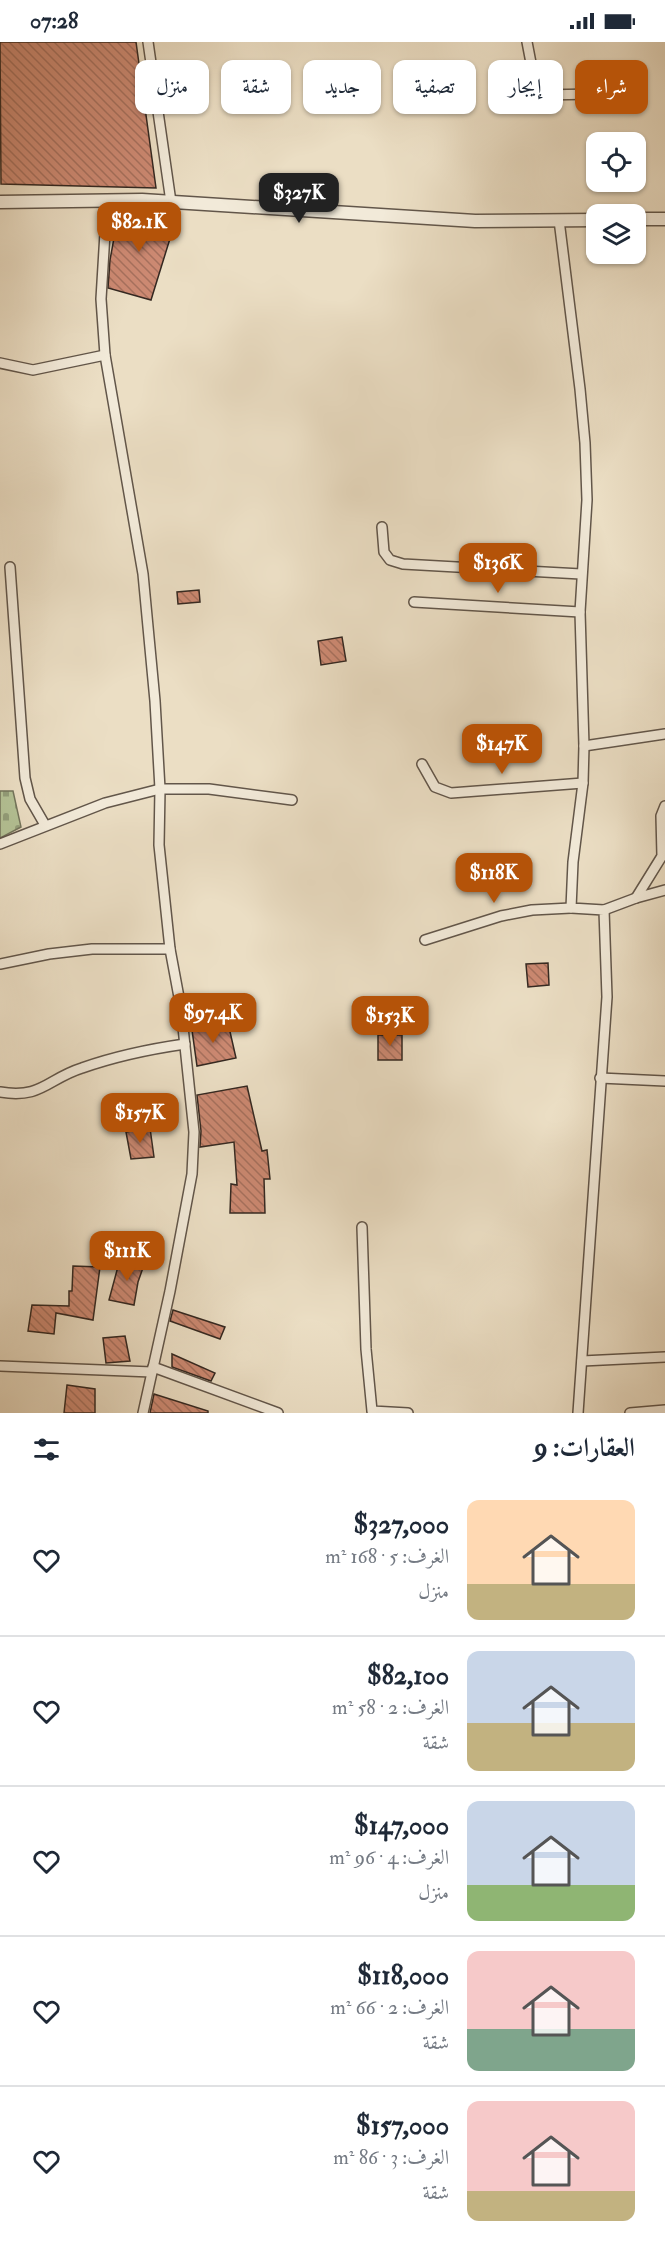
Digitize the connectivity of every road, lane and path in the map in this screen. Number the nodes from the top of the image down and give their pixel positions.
1 (148, 42) edge
2 (527, 42) edge
3 (575, 95) edge
4 (107, 200) junction
5 (0, 202) edge
6 (171, 202) junction
7 (646, 219) edge
8 (665, 219) edge
9 (559, 220) junction
10 (586, 220) edge
11 (105, 355) junction
12 (0, 363) edge
13 (382, 526) dead end
14 (10, 567) dead end
15 (581, 574) junction
16 (414, 602) dead end
17 (580, 612) junction
18 (665, 734) edge
19 (584, 746) junction
20 (422, 764) dead end
21 (583, 783) junction
22 (160, 789) junction
23 (292, 800) dead end
24 (665, 806) edge
25 (45, 825) junction
26 (0, 844) edge
27 (665, 890) edge
28 (636, 898) junction
29 (571, 908) junction
30 (604, 910) junction
31 (425, 940) dead end
32 (170, 949) junction
33 (0, 964) edge
34 (185, 1044) junction
35 (600, 1078) junction
36 (665, 1081) edge
37 (0, 1092) edge
38 (362, 1227) dead end
39 (665, 1357) edge
40 (582, 1361) junction
41 (0, 1366) edge
42 (153, 1370) junction
43 (665, 1410) edge
44 (367, 1412) edge
45 (143, 1413) edge
46 (278, 1413) edge
47 (408, 1413) edge
48 (578, 1413) edge
49 (630, 1413) edge

1 - 6 street
2 - 3 street
4 - 5 street
4 - 6 street
4 - 11 street
6 - 9 street
7 - 8 street
9 - 10 street
9 - 15 street
11 - 12 street
11 - 22 street
13 - 15 street
14 - 25 street
15 - 17 street
16 - 17 street
17 - 19 street
18 - 19 street
19 - 21 street
20 - 21 street
21 - 29 street
22 - 23 street
22 - 25 street
22 - 32 street
24 - 28 street
25 - 26 street
27 - 28 street
28 - 30 street
29 - 30 street
29 - 31 street
30 - 35 street
32 - 33 street
32 - 34 street
34 - 37 street
34 - 42 street
35 - 36 street
35 - 40 street
38 - 44 street
39 - 40 street
40 - 48 street
41 - 42 street
42 - 45 street
42 - 46 street
43 - 49 street
44 - 47 street

